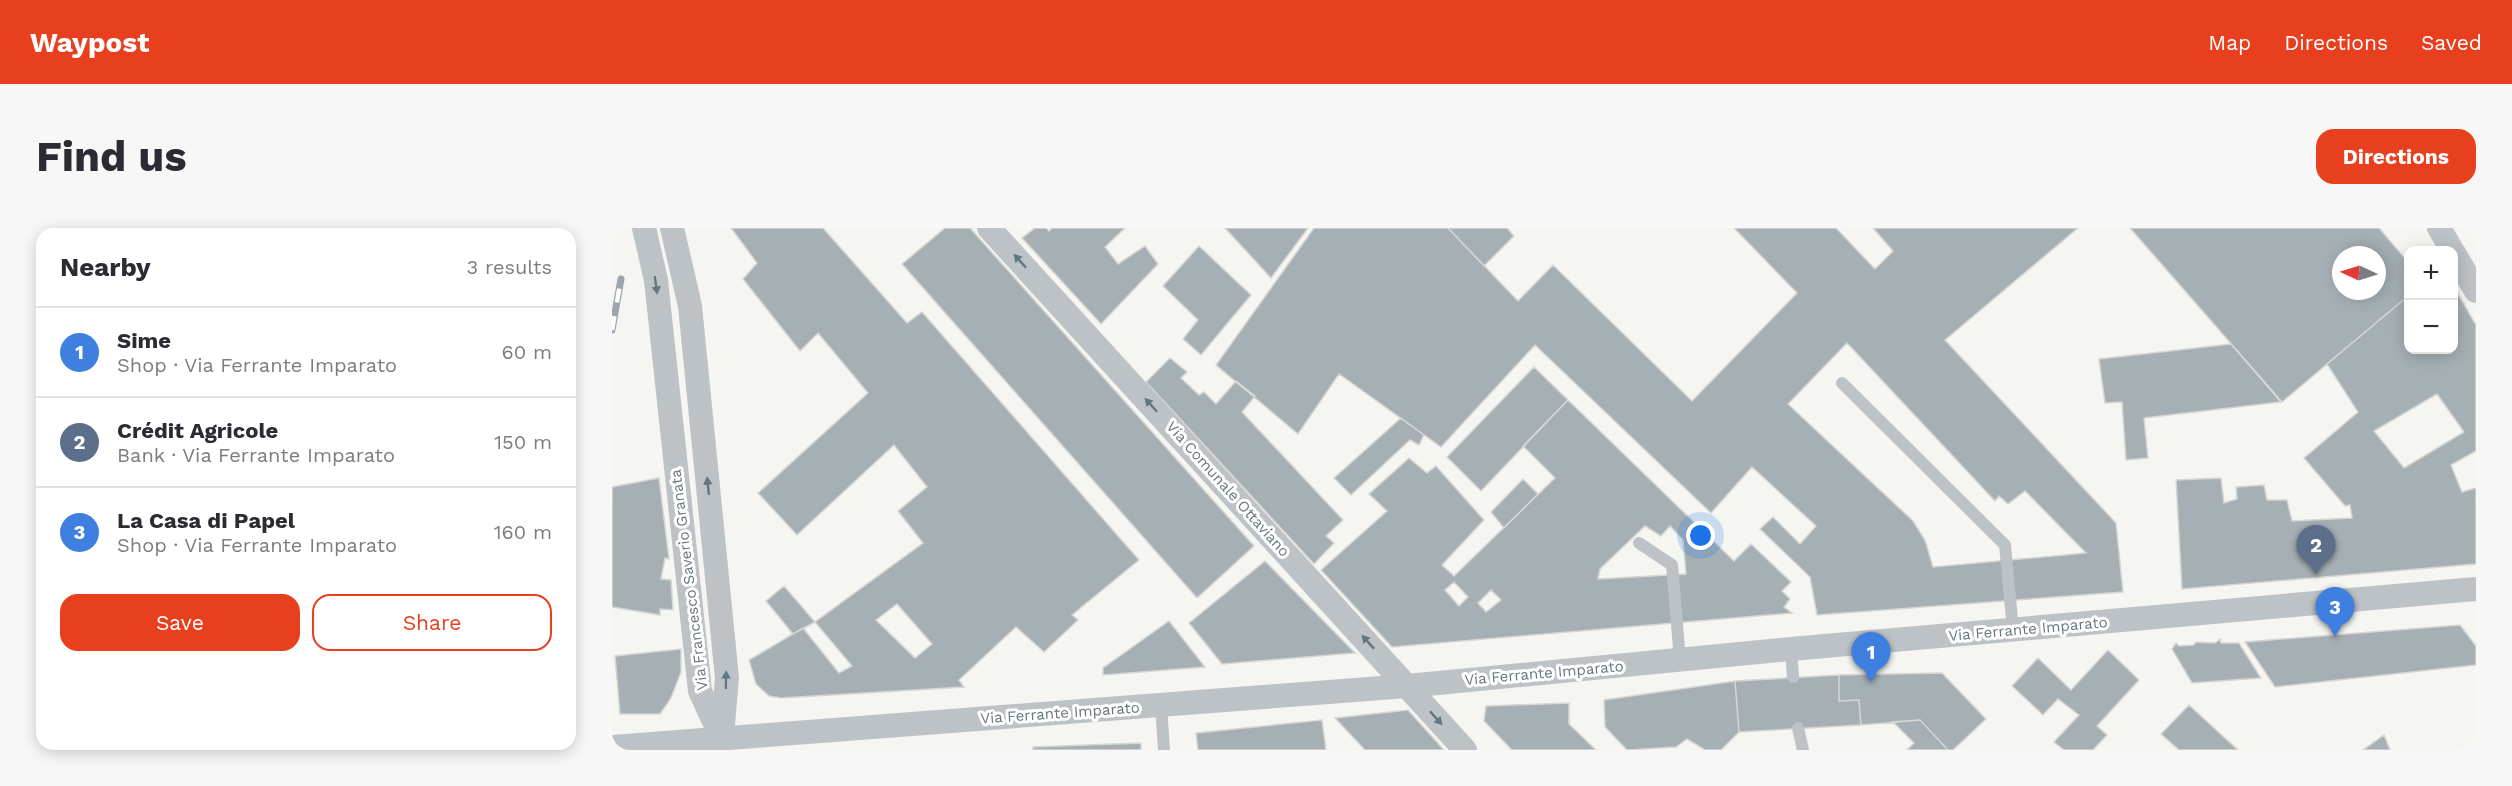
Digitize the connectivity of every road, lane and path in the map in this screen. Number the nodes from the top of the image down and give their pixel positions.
1 (644, 228) edge
2 (672, 228) edge
3 (989, 228) edge
4 (2439, 228) edge
5 (2450, 246) edge
6 (2458, 260) edge
7 (2476, 291) edge
8 (1842, 384) dead end
9 (1639, 543) dead end
10 (2476, 589) edge
11 (2013, 630) junction
12 (1791, 649) junction
13 (1680, 660) junction
14 (1793, 677) dead end
15 (1407, 686) junction
16 (1161, 705) junction
17 (1798, 728) dead end
18 (722, 739) junction
19 (612, 747) edge
20 (1164, 750) edge
21 (1465, 750) edge
22 (1803, 750) edge

1 -> 18 street, Via Francesco Saverio Granata
18 -> 2 street, Via Francesco Saverio Granata
15 -> 3 street, Via Comunale Ottaviano
4 - 5 street
6 - 7 street
8 - 11 lane
9 - 13 lane
10 - 11 street, Via Ferrante Imparato
11 - 12 street, Via Ferrante Imparato
12 - 13 street, Via Ferrante Imparato
12 - 14 lane
13 - 15 street, Via Ferrante Imparato
15 - 16 street, Via Ferrante Imparato
15 -> 21 street, Via Comunale Ottaviano
16 - 18 street, Via Ferrante Imparato
16 - 20 lane
17 - 22 lane
18 - 19 street, Via Ferrante Imparato

